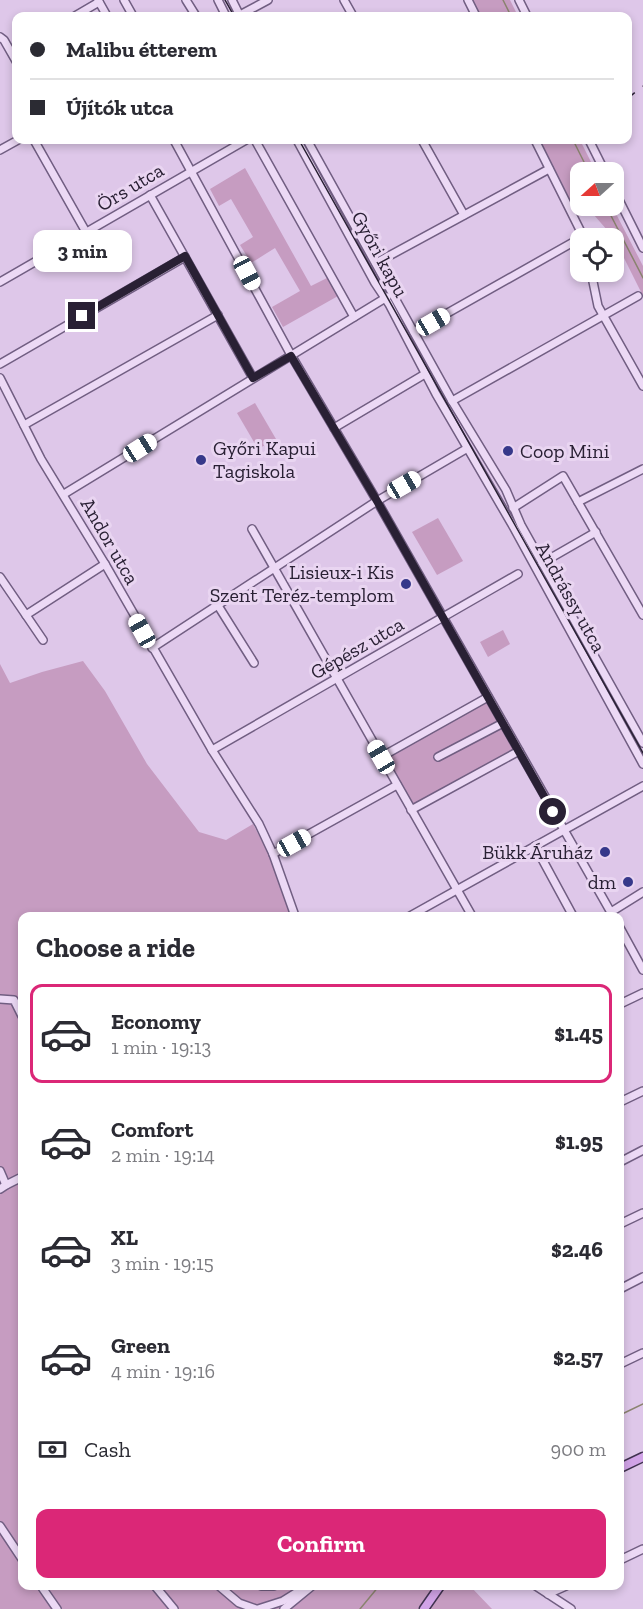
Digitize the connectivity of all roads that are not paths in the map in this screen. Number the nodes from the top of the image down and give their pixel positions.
1 (98, 1) edge
2 (264, 1) edge
3 (81, 12) edge
4 (246, 12) edge
5 (0, 37) edge
6 (12, 50) edge
7 (36, 144) edge
8 (176, 144) edge
9 (239, 144) edge
10 (257, 144) edge
11 (299, 144) edge
12 (312, 144) edge
13 (424, 144) edge
14 (537, 144) edge
15 (591, 144) edge
16 (600, 162) edge
17 (549, 169) junction
18 (190, 170) junction
19 (150, 195) junction
20 (624, 210) edge
21 (464, 215) junction
22 (579, 228) edge
23 (86, 232) junction
24 (570, 245) edge
25 (643, 248) edge
26 (185, 256) junction
27 (376, 263) junction
28 (0, 282) edge
29 (593, 282) edge
30 (389, 296) junction
31 (638, 296) dead end
32 (218, 315) junction
33 (354, 317) junction
34 (603, 317) junction
35 (414, 332) junction
36 (291, 356) junction
37 (0, 364) edge
38 (425, 374) junction
39 (0, 378) edge
40 (253, 378) junction
41 (643, 386) edge
42 (452, 401) junction
43 (24, 425) junction
44 (334, 428) junction
45 (477, 440) joint
46 (466, 449) junction
47 (643, 469) edge
48 (64, 494) junction
49 (377, 501) junction
50 (578, 502) junction
51 (513, 508) junction
52 (252, 529) dead end
53 (596, 532) junction
54 (542, 563) junction
55 (105, 564) junction
56 (274, 568) junction
57 (518, 574) dead end
58 (0, 576) edge
59 (217, 604) junction
60 (26, 615) junction
61 (643, 615) edge
62 (443, 617) junction
63 (43, 640) dead end
64 (152, 648) junction
65 (254, 663) dead end
66 (336, 678) junction
67 (488, 697) junction
68 (503, 723) junction
69 (643, 743) edge
70 (212, 750) junction
71 (519, 751) junction
72 (381, 757) junction
73 (438, 757) dead end
74 (643, 764) edge
75 (397, 785) junction
76 (642, 788) edge
77 (411, 810) junction
78 (563, 830) junction
79 (535, 846) junction
80 (273, 854) junction
81 (457, 890) junction
82 (643, 892) edge
83 (294, 912) edge
84 (417, 912) edge
85 (470, 912) edge
86 (571, 912) edge
87 (611, 912) edge
88 (615, 912) edge
89 (624, 935) edge
90 (643, 970) edge
91 (643, 993) edge
92 (1, 998) edge
93 (624, 1001) edge
94 (18, 1007) edge
95 (643, 1091) edge
96 (624, 1100) edge
97 (643, 1150) edge
98 (624, 1160) edge
99 (0, 1171) edge
100 (18, 1180) edge
101 (3, 1187) edge
102 (643, 1213) edge
103 (624, 1222) edge
104 (643, 1277) edge
105 (624, 1287) edge
106 (643, 1353) edge
107 (624, 1362) edge
108 (643, 1457) edge
109 (624, 1466) edge
110 (0, 1526) edge
111 (643, 1549) edge
112 (18, 1553) edge
113 (624, 1558) edge
114 (44, 1590) edge
115 (158, 1590) edge
116 (224, 1590) edge
117 (299, 1590) edge
118 (307, 1590) edge
119 (437, 1590) edge
120 (542, 1590) edge
121 (557, 1590) edge
122 (548, 1594) junction
123 (57, 1609) edge
124 (174, 1609) edge
125 (257, 1609) edge
126 (284, 1609) edge
127 (424, 1609) edge
128 (571, 1609) edge

1 - 3 street
2 - 4 street
5 - 6 street
7 - 23 street
8 - 18 street
9 - 18 street, Örs utca
10 - 33 street
11 - 30 street, Győri kapu
12 - 27 street, Győri kapu
13 - 21 street
14 - 17 street
15 - 16 street
17 - 21 street
17 - 22 street
18 - 19 street, Örs utca
18 - 36 street
19 - 23 street, Örs utca
19 - 26 street
20 - 25 street
21 - 27 street
23 - 28 street, Örs utca
24 - 35 street
26 - 32 street
26 - 37 street
27 - 30 street, Győri kapu
29 - 34 street
30 - 33 street
30 - 35 street, Győri kapu
30 - 38 street, Győri kapu
31 - 34 street
32 - 40 street
32 - 43 street
33 - 36 street
34 - 41 street
34 - 42 street
35 - 42 street, Győri kapu
36 - 40 street
36 - 44 street
38 - 44 street
38 - 46 street, Győri kapu
39 - 43 street, Andor utca
40 - 48 street
42 - 45 street, Győri kapu
43 - 48 street, Andor utca
44 - 49 street
45 - 51 street, Andrássy utca
46 - 49 street
46 - 74 street, Andrássy utca
47 - 50 street
48 - 55 street, Andor utca
49 - 56 street
49 - 62 street
50 - 51 street
50 - 53 street
51 - 54 street, Andrássy utca
52 - 56 street
53 - 54 street
53 - 61 street
54 - 69 street, Andrássy utca
55 - 60 street
55 - 64 street, Andor utca
56 - 59 street
56 - 66 street
57 - 62 street, Gépész utca
58 - 60 street
59 - 64 street
59 - 65 street
60 - 63 street
62 - 66 street, Gépész utca
62 - 67 street
64 - 70 street, Andor utca
66 - 70 street, Gépész utca
66 - 72 street
67 - 68 street
67 - 72 street
68 - 71 street
68 - 73 street
70 - 80 street, Andor utca
71 - 77 street
71 - 78 street
72 - 75 street
75 - 77 street
75 - 80 street
76 - 78 street
77 - 81 street
78 - 79 street
78 - 87 street
79 - 81 street
79 - 86 street
80 - 83 street, Andor utca
81 - 84 street
81 - 85 street
82 - 88 street
89 - 90 street
91 - 93 street
92 - 94 street
95 - 96 street
97 - 98 street
99 - 101 street
100 - 101 street
102 - 103 street
104 - 105 street
106 - 107 street
108 - 109 main road
110 - 112 street
111 - 113 street
114 - 123 street
115 - 124 street
116 - 125 street
117 - 125 street
118 - 126 street
119 - 127 main road
120 - 122 street
121 - 122 street
122 - 128 street

